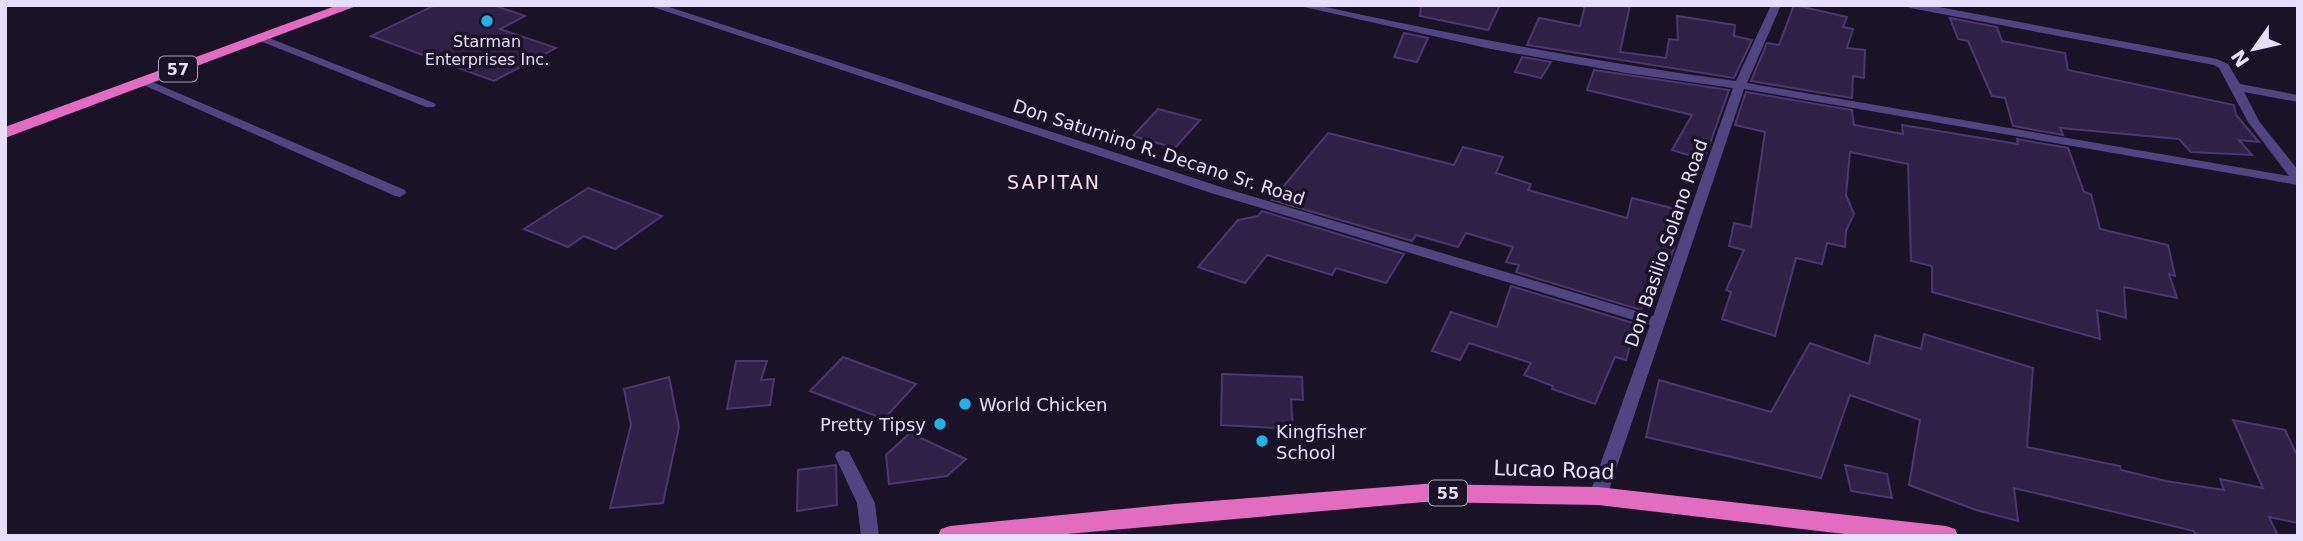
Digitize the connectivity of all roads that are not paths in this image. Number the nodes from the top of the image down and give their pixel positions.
1 (352, 5) edge
2 (652, 5) edge
3 (1300, 5) edge
4 (1776, 5) edge
5 (1910, 5) edge
6 (264, 38) junction
7 (143, 81) junction
8 (1740, 85) junction
9 (2235, 87) junction
10 (2298, 99) edge
11 (430, 105) dead end
12 (5, 133) edge
13 (2298, 180) edge
14 (400, 192) dead end
15 (1659, 323) junction
16 (843, 456) dead end
17 (1598, 496) junction
18 (979, 534) edge
19 (870, 536) edge
20 (950, 536) edge
21 (1946, 536) edge

1 - 6 highway, 57
2 - 15 street, Don Saturnino R. Decano Sr. Road
3 - 8 street
4 - 8 street, Don Basilio Solano Road
5 - 9 street
6 - 7 highway, 57
6 - 11 street
7 - 12 highway, 57
7 - 14 street
8 - 13 street
8 - 15 street, Don Basilio Solano Road
9 - 10 street
9 - 13 street
15 - 17 street, Don Basilio Solano Road
16 - 19 street
17 - 18 highway, Lucao Road / 55
17 - 21 highway, Lucao Road / 55
18 - 20 highway, Lucao Road / 55

